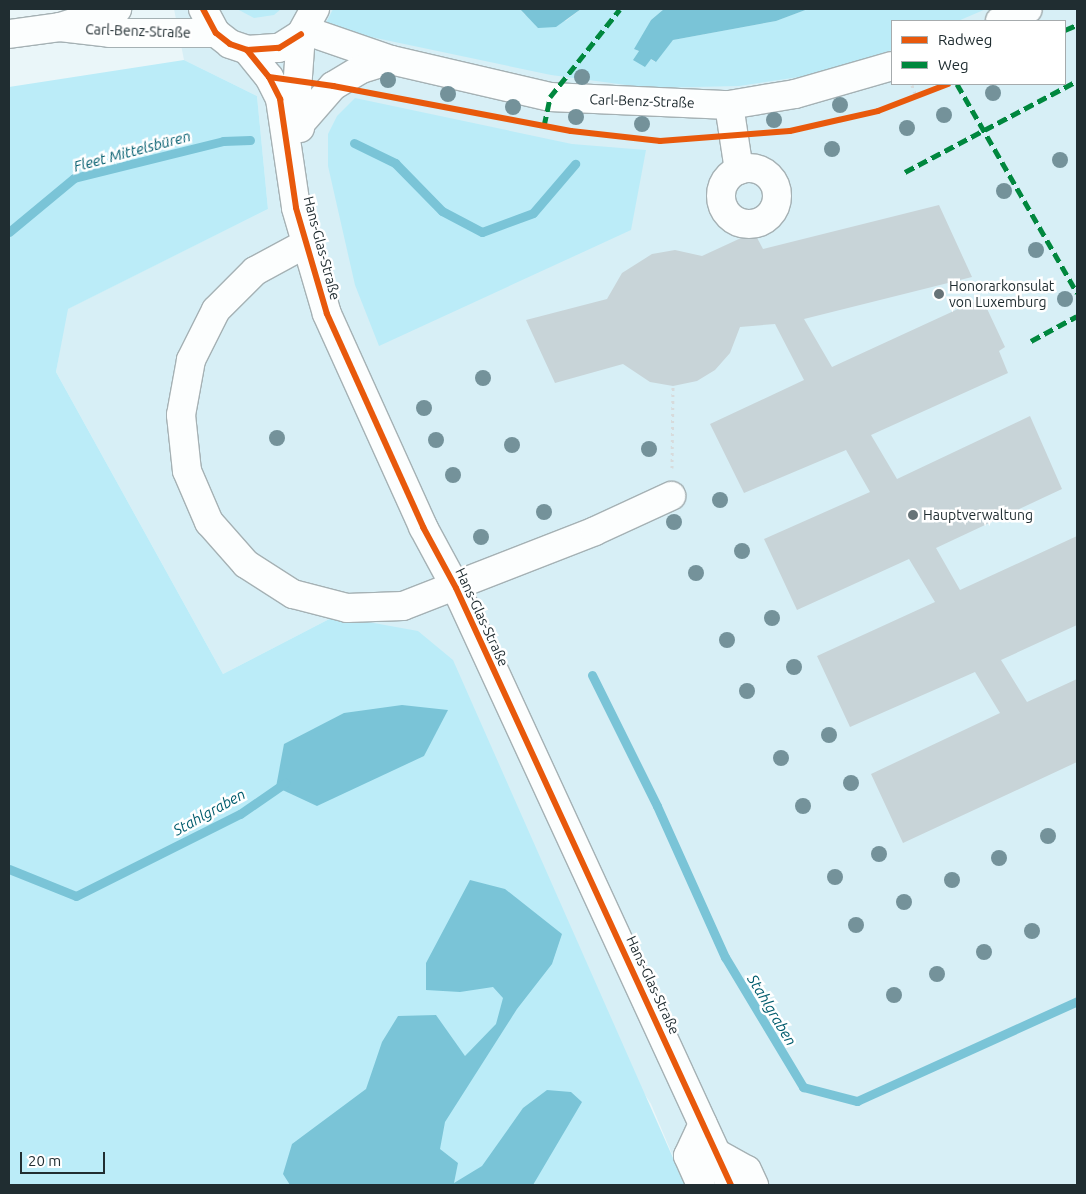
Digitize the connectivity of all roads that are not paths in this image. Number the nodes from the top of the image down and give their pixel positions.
1 (117, 9) edge
2 (203, 9) edge
3 (1028, 9) edge
4 (1002, 20) edge
5 (307, 25) edge
6 (60, 27) junction
7 (216, 33) junction
8 (9, 34) edge
9 (247, 50) junction
10 (391, 60) junction
11 (891, 66) edge
12 (729, 105) junction
13 (299, 125) junction
14 (740, 170) dead end
15 (305, 244) junction
16 (671, 496) road end
17 (456, 588) junction
18 (703, 1124) junction
19 (716, 1153) junction
20 (701, 1185) edge
21 (730, 1185) edge
22 (754, 1185) edge

1 - 6 street, Carl-Benz-Straße
2 - 7 street, Carl-Benz-Straße
3 - 4 street
5 - 9 street, Carl-Benz-Straße
5 - 10 street, Carl-Benz-Straße
5 - 13 street, Hans-Glas-Straße
6 - 7 street, Carl-Benz-Straße
6 - 8 street, Carl-Benz-Straße
7 - 9 street, Carl-Benz-Straße
9 - 15 street, Hans-Glas-Straße
10 - 12 street, Carl-Benz-Straße
10 - 13 street
11 - 12 street, Carl-Benz-Straße
12 - 14 street
13 - 15 street, Hans-Glas-Straße
15 - 17 street, Hans-Glas-Straße
15 - 17 street
16 - 17 street
17 - 18 street, Hans-Glas-Straße
18 - 19 street, Hans-Glas-Straße
18 - 20 street
19 - 21 street, Hans-Glas-Straße
19 - 22 street

